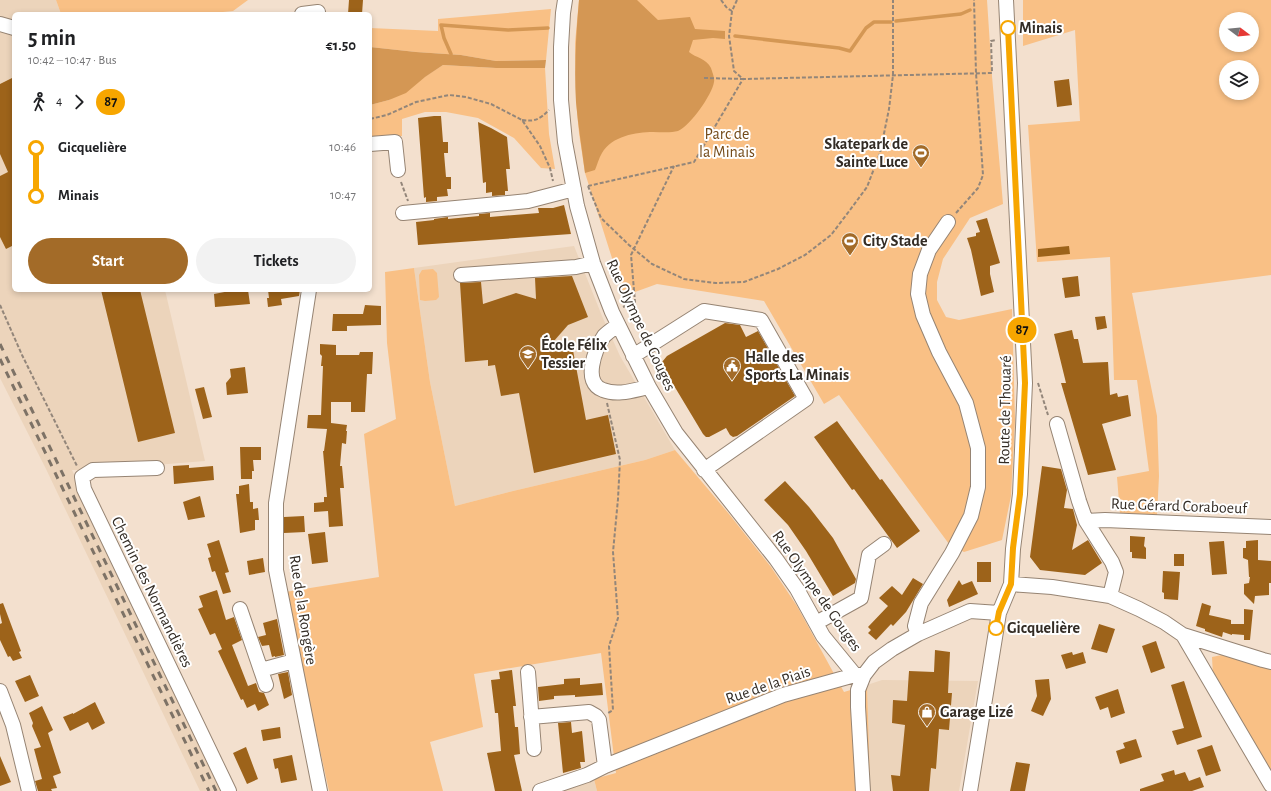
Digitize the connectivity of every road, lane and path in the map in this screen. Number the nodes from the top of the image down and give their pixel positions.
1 (565, 0) edge
2 (721, 0) edge
3 (737, 0) edge
4 (893, 0) edge
5 (974, 0) edge
6 (1006, 0) edge
7 (319, 9) edge
8 (732, 11) junction
9 (309, 12) edge
10 (0, 24) edge
11 (12, 27) edge
12 (1008, 39) junction
13 (976, 73) junction
14 (893, 75) junction
15 (704, 78) dead end
16 (743, 79) junction
17 (561, 100) junction
18 (372, 119) edge
19 (522, 120) junction
20 (372, 144) edge
21 (674, 166) junction
22 (398, 170) joint
23 (577, 188) junction
24 (410, 213) joint
25 (948, 222) joint
26 (634, 249) junction
27 (594, 263) junction
28 (461, 275) dead end
29 (309, 292) edge
30 (0, 305) edge
31 (612, 312) junction
32 (618, 325) junction
33 (633, 356) junction
34 (1038, 382) dead end
35 (649, 387) junction
36 (604, 391) junction
37 (1057, 424) joint
38 (157, 468) dead end
39 (704, 470) junction
40 (82, 476) junction
41 (1086, 521) junction
42 (1271, 527) edge
43 (884, 544) dead end
44 (1011, 584) junction
45 (1110, 596) junction
46 (240, 610) dead end
47 (999, 612) junction
48 (816, 623) junction
49 (918, 634) junction
50 (1184, 635) junction
51 (294, 661) junction
52 (1271, 662) edge
53 (261, 670) junction
54 (528, 672) dead end
55 (859, 675) junction
56 (266, 685) dead end
57 (0, 690) edge
58 (532, 717) junction
59 (600, 720) junction
60 (534, 749) dead end
61 (605, 766) junction
62 (1271, 785) edge
63 (30, 791) edge
64 (229, 791) edge
65 (320, 791) edge
66 (540, 791) edge
67 (863, 791) edge
68 (970, 791) edge

1 - 17 street, Rue Olympe de Gouges
2 - 8 path
3 - 8 path
4 - 14 path
5 - 13 path
6 - 12 street, Route de Thouaré
7 - 9 street
8 - 16 path
10 - 11 street
12 - 13 path
12 - 44 street, Route de Thouaré
13 - 14 path
13 - 25 path
14 - 16 path
14 - 26 path
15 - 16 path
16 - 21 path
17 - 19 path
17 - 23 street, Rue Olympe de Gouges
18 - 19 path
19 - 23 path
20 - 22 street
21 - 23 path
21 - 26 path
22 - 24 path
23 - 24 street
23 - 26 path
23 - 27 street, Rue Olympe de Gouges
25 - 49 street
26 - 31 path
27 - 28 street
27 - 31 street, Rue Olympe de Gouges
29 - 51 street, Rue de la Rongère
30 - 40 path
31 - 32 street, Rue Olympe de Gouges
32 - 33 street, Rue Olympe de Gouges
32 - 36 street
33 - 35 street, Rue Olympe de Gouges
33 - 39 street
34 - 37 path
35 - 36 street
35 - 39 street, Rue Olympe de Gouges
36 - 59 path
37 - 41 street
38 - 40 street
39 - 48 street, Rue Olympe de Gouges
40 - 64 street, Chemin des Normandières
41 - 42 street, Rue Gérard Coraboeuf
41 - 45 street
43 - 48 street
44 - 45 street
44 - 47 street, Route de Thouaré
45 - 50 street
46 - 53 street
47 - 49 street
47 - 68 street, Route de Thouaré
48 - 55 street, Rue Olympe de Gouges
49 - 55 street
50 - 52 street
50 - 62 street
51 - 53 street
51 - 65 street, Rue de la Rongère
53 - 56 street
54 - 58 street
55 - 61 street, Rue de la Piais
55 - 67 street
57 - 63 street
58 - 59 street
58 - 60 street
59 - 61 street
61 - 66 street, Rue de la Piais

